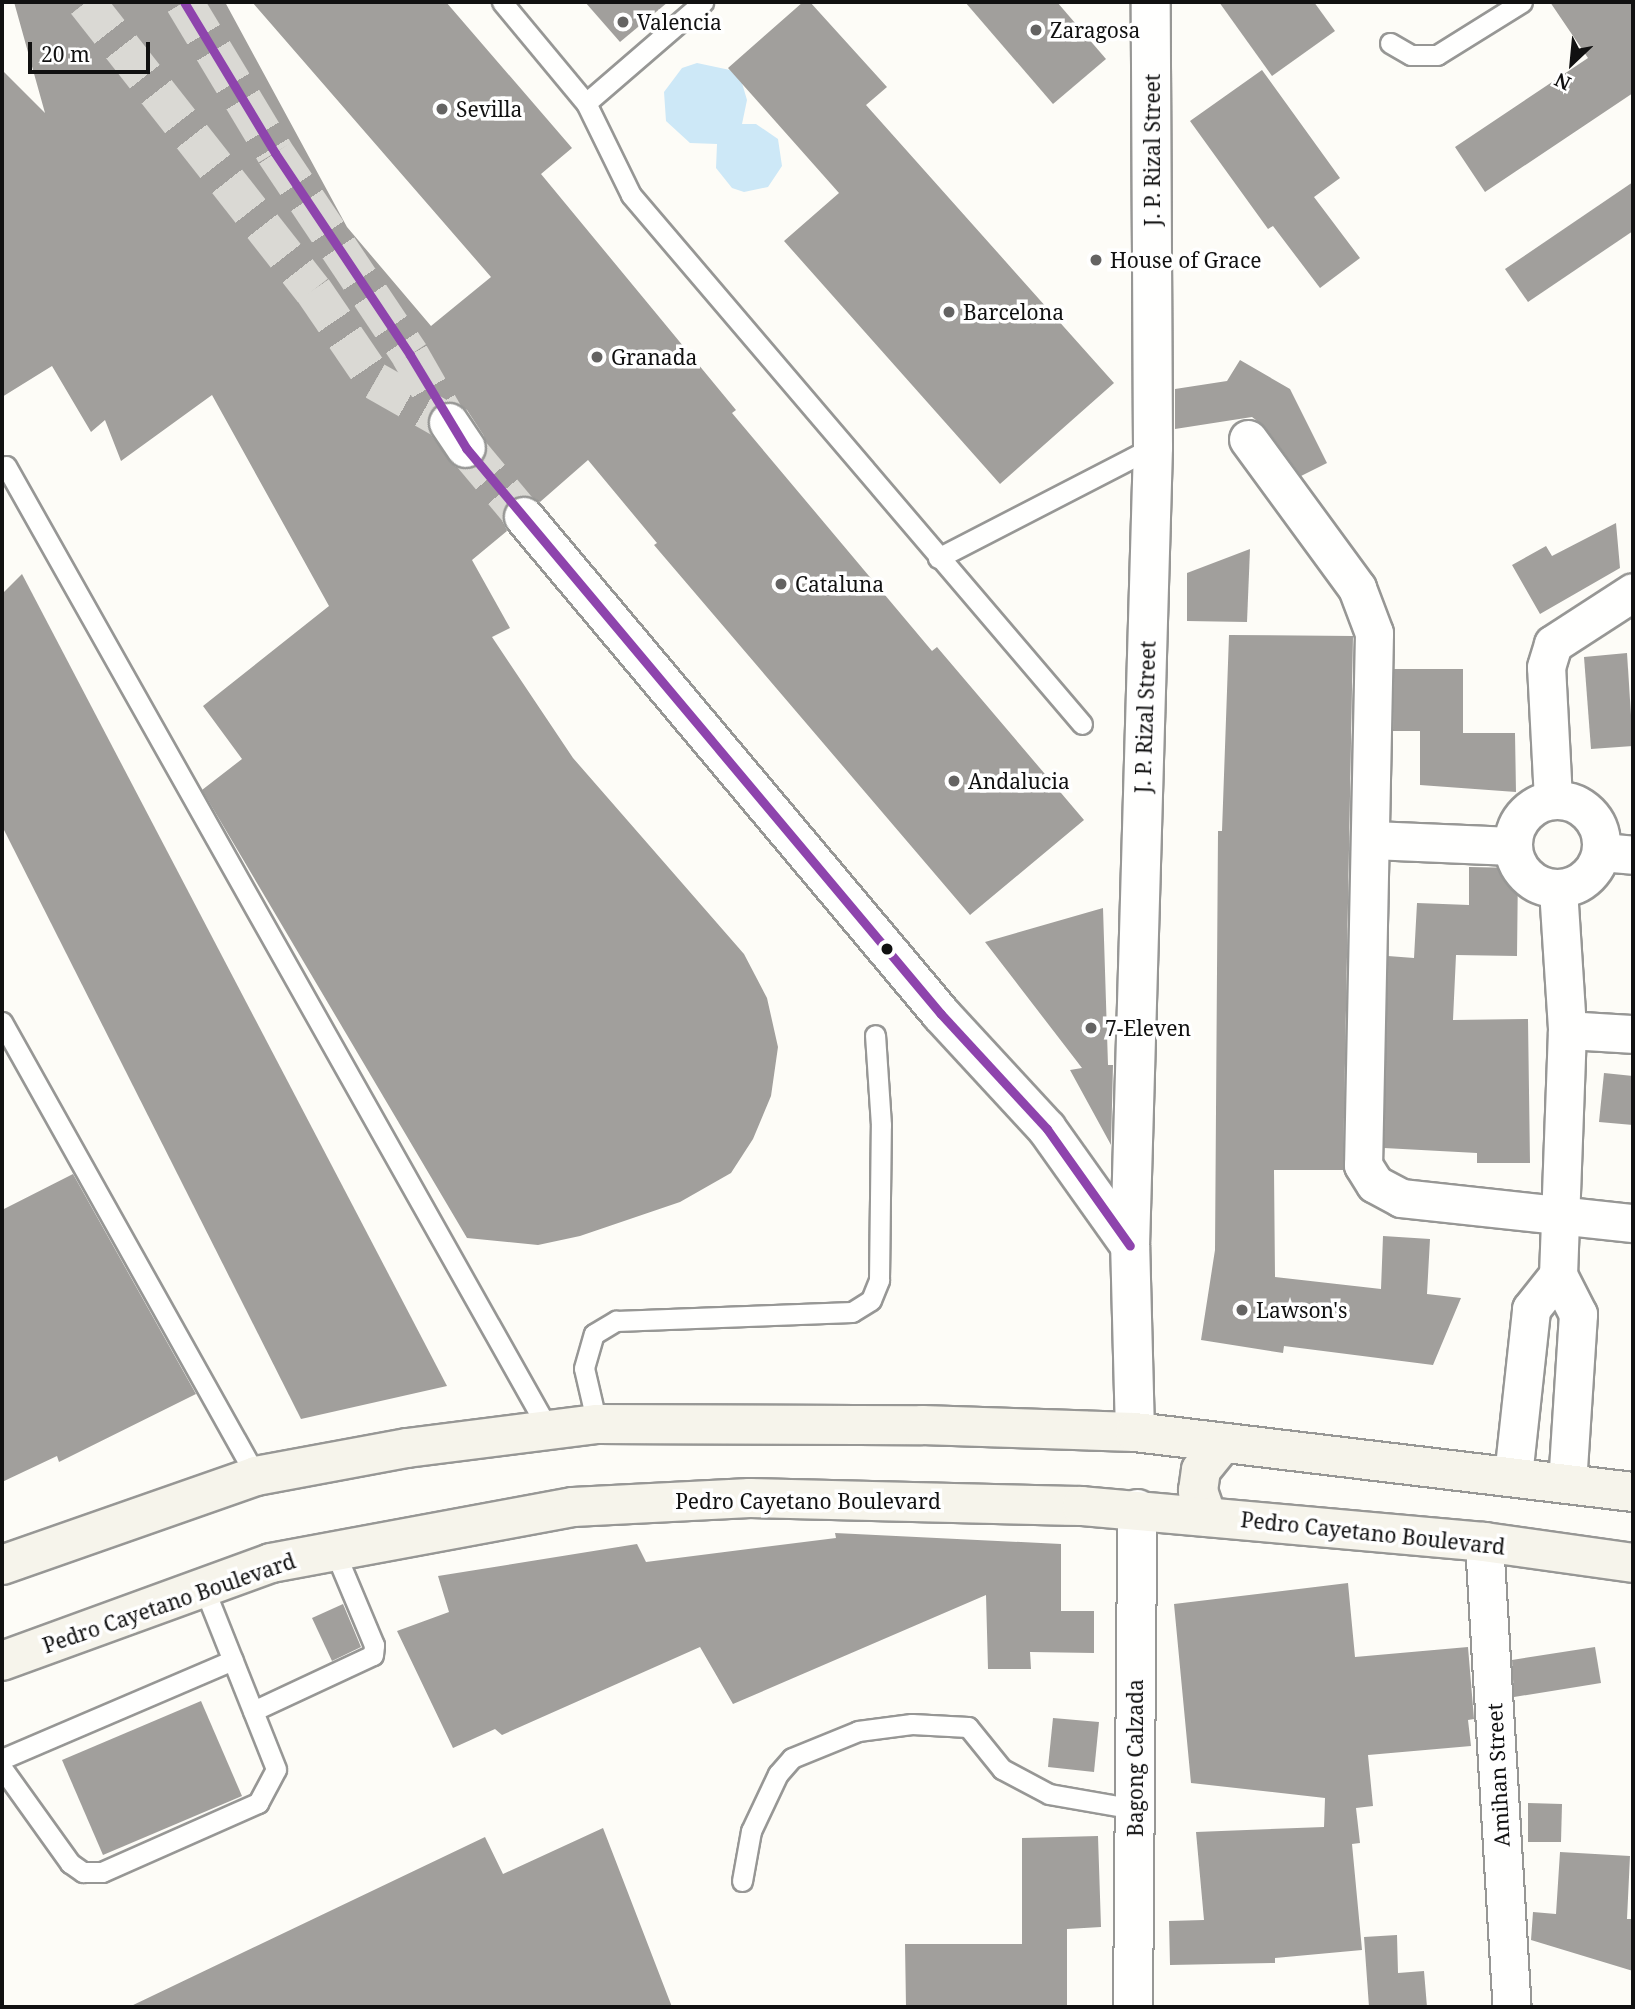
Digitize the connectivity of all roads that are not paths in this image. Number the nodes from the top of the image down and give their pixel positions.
1 (502, 2) edge
2 (703, 2) edge
3 (1151, 2) edge
4 (1521, 2) edge
5 (1390, 43) dead end
6 (586, 103) junction
7 (1248, 439) dead end
8 (1153, 446) junction
9 (6, 466) dead end
10 (524, 517) tunnel mouth
11 (938, 558) junction
12 (1633, 592) edge
13 (1083, 724) dead end
14 (1553, 800) junction
15 (1372, 839) junction
16 (1512, 846) junction
17 (1617, 853) edge
18 (1558, 889) junction
19 (2, 1022) edge
20 (1567, 1030) junction
21 (1633, 1034) edge
22 (876, 1035) dead end
23 (1561, 1217) junction
24 (1633, 1223) edge
25 (1130, 1246) junction
26 (1558, 1275) junction
27 (597, 1424) junction
28 (547, 1427) junction
29 (1135, 1432) junction
30 (1223, 1443) junction
31 (256, 1476) junction
32 (1513, 1476) junction
33 (1567, 1482) junction
34 (1633, 1492) edge
35 (1137, 1509) junction
36 (1207, 1517) junction
37 (1485, 1542) junction
38 (334, 1550) junction
39 (1633, 1563) edge
40 (2, 1565) edge
41 (204, 1588) junction
42 (233, 1660) junction
43 (2, 1661) edge
44 (253, 1711) junction
45 (2, 1759) edge
46 (2, 1768) edge
47 (1135, 1809) junction
48 (742, 1881) dead end
49 (1133, 2007) edge
50 (1512, 2007) edge

1 - 6 lane
2 - 6 lane
3 - 8 street, J. P. Rizal Street
4 - 5 lane
6 - 11 lane
7 - 15 street
8 - 11 lane
8 - 25 street, J. P. Rizal Street
9 - 28 lane
10 - 25 street
11 - 13 lane
12 - 14 street
14 - 16 street
14 - 17 street
15 - 16 street
15 - 23 street
16 - 18 street
17 - 18 street
18 - 20 street
19 - 31 lane
20 - 21 street
20 - 23 street
22 - 27 lane
23 - 24 street
23 - 26 street
25 - 29 street, J. P. Rizal Street
26 - 32 street
26 - 33 street
27 - 28 main road
27 - 29 main road
28 - 31 main road
29 - 30 main road
30 - 32 main road
30 - 36 main road
31 - 40 main road
32 - 33 main road
33 - 34 main road
35 - 36 main road, Pedro Cayetano Boulevard
35 - 38 main road, Pedro Cayetano Boulevard
35 - 47 street, Bagong Calzada
36 - 37 main road, Pedro Cayetano Boulevard
37 - 39 main road, Pedro Cayetano Boulevard
37 - 50 street, Amihan Street
38 - 41 main road, Pedro Cayetano Boulevard
38 - 44 lane
41 - 42 lane
41 - 43 main road, Pedro Cayetano Boulevard
42 - 44 lane
42 - 45 lane
44 - 46 lane
47 - 48 lane
47 - 49 street, Bagong Calzada

